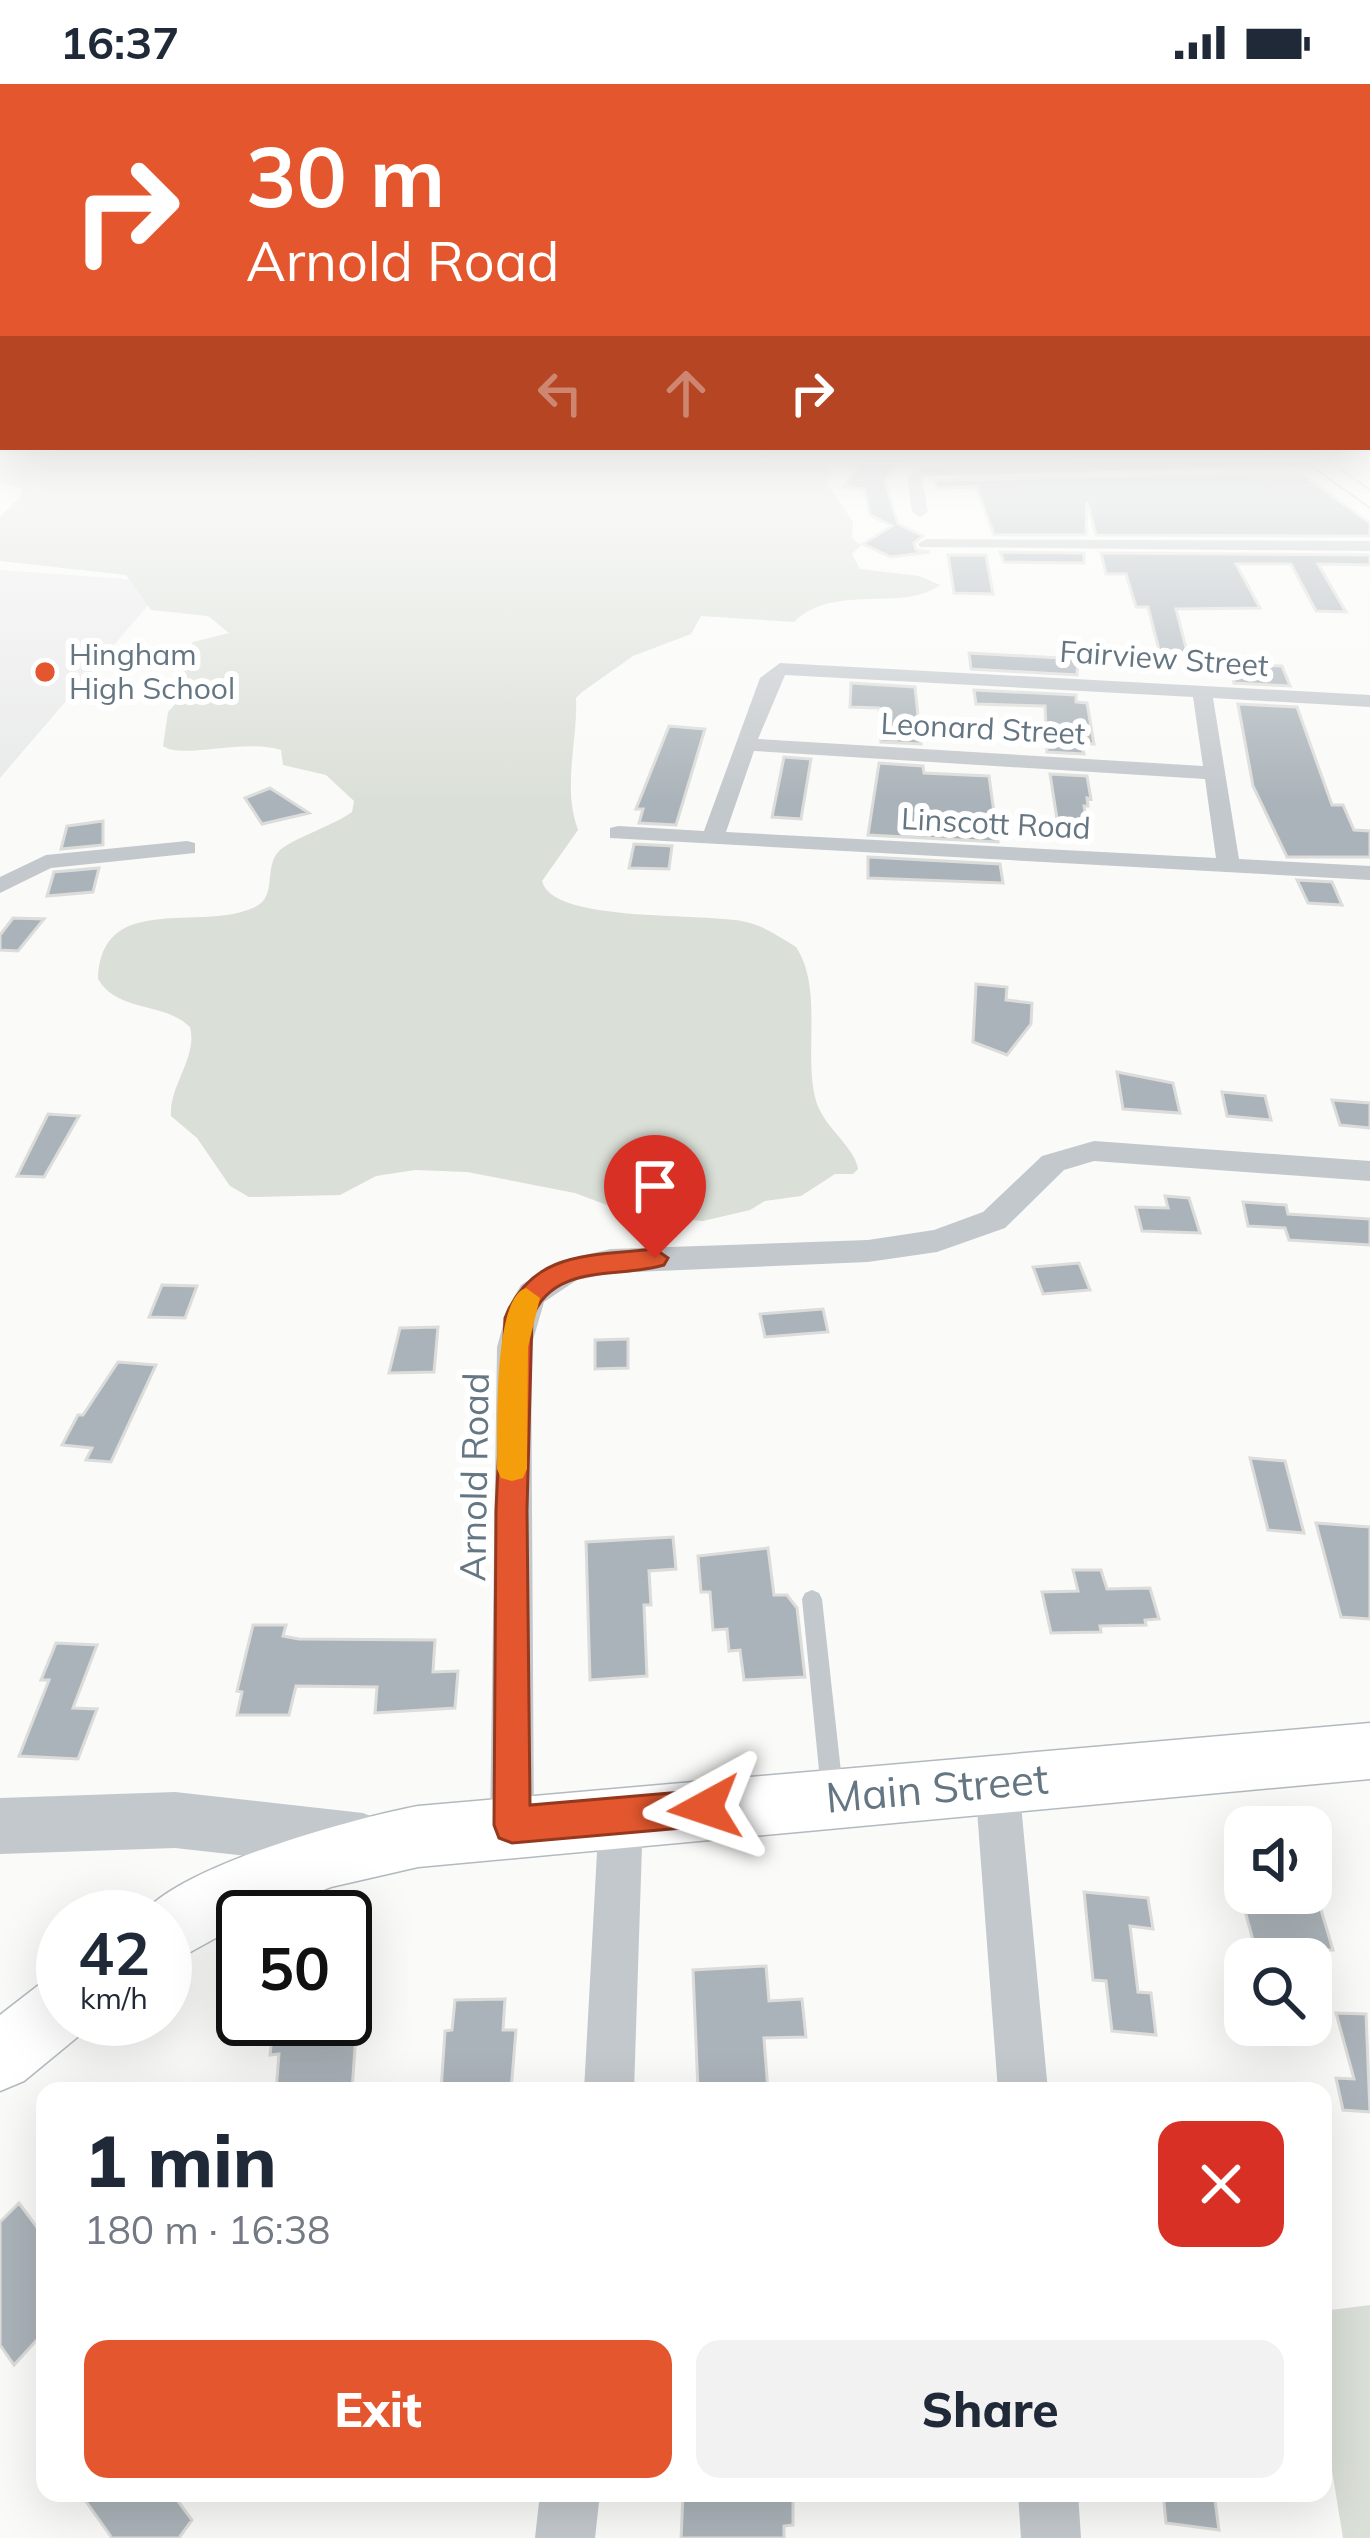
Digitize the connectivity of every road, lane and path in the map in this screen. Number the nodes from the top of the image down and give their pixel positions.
1 (1202, 693) junction
2 (1370, 701) edge
3 (747, 745) junction
4 (1215, 773) junction
5 (618, 833) dead end
6 (712, 840) junction
7 (187, 848) dead end
8 (1229, 866) junction
9 (1370, 873) edge
10 (0, 886) edge
11 (1370, 1171) edge
12 (812, 1599) dead end
13 (1370, 1751) edge
14 (997, 1783) junction
15 (832, 1797) junction
16 (621, 1815) junction
17 (512, 1825) junction
18 (0, 1826) edge
19 (370, 1842) junction
20 (192, 1918) edge
21 (36, 2028) edge
22 (0, 2056) edge
23 (609, 2082) edge
24 (1022, 2082) edge
25 (569, 2502) edge
26 (1049, 2502) edge
27 (565, 2538) edge
28 (1051, 2538) edge

1 - 2 street, Fairview Street
1 - 3 street, Fairview Street
1 - 4 street
3 - 4 street, Leonard Street
3 - 6 street, Fairview Street
4 - 8 street
5 - 6 street, Linscott Road
6 - 8 street, Linscott Road
7 - 10 street
8 - 9 street, Linscott Road
11 - 17 street, Arnold Road
12 - 15 lane
13 - 14 main road, Main Street
14 - 15 main road, Main Street
14 - 24 street
15 - 16 main road, Main Street
16 - 17 main road, Main Street
16 - 23 street
17 - 19 main road, Main Street
18 - 19 street
19 - 20 main road, Main Street
21 - 22 main road
25 - 27 street
26 - 28 street

